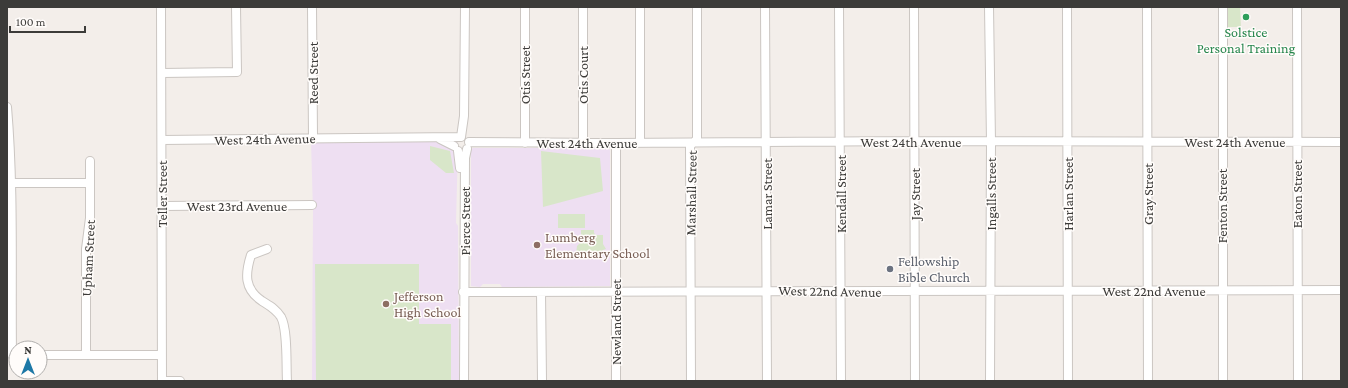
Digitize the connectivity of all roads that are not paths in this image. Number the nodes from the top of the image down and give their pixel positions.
1 (161, 7) edge
2 (236, 7) edge
3 (312, 7) edge
4 (465, 7) edge
5 (526, 7) edge
6 (583, 7) edge
7 (640, 7) edge
8 (697, 7) edge
9 (765, 7) edge
10 (839, 7) edge
11 (914, 7) edge
12 (989, 7) edge
13 (1067, 7) edge
14 (1147, 7) edge
15 (1223, 7) edge
16 (1297, 7) edge
17 (162, 74) junction
18 (7, 107) edge
19 (313, 138) junction
20 (439, 138) junction
21 (162, 140) junction
22 (915, 141) junction
23 (465, 142) junction
24 (841, 142) junction
25 (991, 142) junction
26 (1068, 142) junction
27 (1148, 142) junction
28 (1222, 142) junction
29 (1297, 142) junction
30 (1341, 142) edge
31 (526, 143) junction
32 (583, 143) junction
33 (616, 143) junction
34 (640, 143) junction
35 (693, 143) junction
36 (767, 143) junction
37 (456, 149) junction
38 (90, 161) dead end
39 (9, 183) edge
40 (90, 183) junction
41 (312, 205) dead end
42 (162, 206) junction
43 (267, 249) dead end
44 (9, 261) edge
45 (767, 290) junction
46 (1298, 290) junction
47 (1341, 290) edge
48 (691, 291) junction
49 (841, 291) junction
50 (990, 291) junction
51 (1068, 291) junction
52 (1148, 291) junction
53 (1222, 291) junction
54 (463, 292) junction
55 (541, 292) junction
56 (615, 292) junction
57 (915, 292) junction
58 (13, 340) edge
59 (48, 355) edge
60 (86, 355) junction
61 (162, 355) junction
62 (162, 381) edge
63 (180, 381) edge
64 (287, 381) edge
65 (464, 381) edge
66 (542, 381) edge
67 (616, 381) edge
68 (691, 381) edge
69 (767, 381) edge
70 (841, 381) edge
71 (915, 381) edge
72 (990, 381) edge
73 (1068, 381) edge
74 (1148, 381) edge
75 (1223, 381) edge
76 (1298, 381) edge

1 - 17 street, Teller Street
2 - 17 street
3 - 19 street, Reed Street
4 - 23 street, Pierce Street
5 - 31 street, Otis Street
6 - 32 street, Otis Court
7 - 34 street
8 - 35 street, Marshall Street
9 - 36 street, Lamar Street
10 - 24 street, Kendall Street
11 - 22 street, Jay Street
12 - 25 street, Ingalls Street
13 - 26 street, Harlan Street
14 - 27 street, Gray Street
15 - 28 street, Fenton Street
16 - 29 street, Eaton Street
17 - 21 street, Teller Street
18 - 39 street
19 - 20 street, West 24th Avenue
19 - 21 street, West 24th Avenue
20 - 23 street, West 24th Avenue
20 - 37 street, West 24th Avenue
21 - 42 street, Teller Street
22 - 24 street, West 24th Avenue
22 - 25 street, West 24th Avenue
22 - 57 street, Jay Street
23 - 31 street, West 24th Avenue
23 - 37 street
23 - 37 street
23 - 54 street, Pierce Street
24 - 36 street, West 24th Avenue
24 - 49 street, Kendall Street
25 - 26 street, West 24th Avenue
25 - 50 street, Ingalls Street
26 - 27 street, West 24th Avenue
26 - 51 street, Harlan Street
27 - 28 street, West 24th Avenue
27 - 52 street, Gray Street
28 - 29 street, West 24th Avenue
28 - 53 street, Fenton Street
29 - 30 street, West 24th Avenue
29 - 46 street, Eaton Street
31 - 32 street, West 24th Avenue
32 - 33 street, West 24th Avenue
33 - 34 street, West 24th Avenue
33 - 56 street, Newland Street
34 - 35 street, West 24th Avenue
35 - 36 street, West 24th Avenue
35 - 48 street, Marshall Street
36 - 45 street, Lamar Street
37 - 54 street, Pierce Street
38 - 40 street, Upham Street
39 - 40 street
39 - 44 street
40 - 60 street, Upham Street
41 - 42 street, West 23rd Avenue
42 - 61 street, Teller Street
43 - 64 street
44 - 58 street
45 - 48 street, West 22nd Avenue
45 - 49 street, West 22nd Avenue
45 - 69 street, Lamar Street
46 - 47 street, West 22nd Avenue
46 - 53 street, West 22nd Avenue
46 - 76 street, Eaton Street
48 - 56 street, West 22nd Avenue
48 - 68 street, Marshall Street
49 - 57 street, West 22nd Avenue
49 - 70 street, Kendall Street
50 - 51 street, West 22nd Avenue
50 - 57 street, West 22nd Avenue
50 - 72 street, Ingalls Street
51 - 52 street, West 22nd Avenue
51 - 73 street, Harlan Street
52 - 53 street, West 22nd Avenue
52 - 74 street, Gray Street
53 - 75 street, Fenton Street
54 - 55 street, West 22nd Avenue
54 - 65 street, Pierce Street
55 - 56 street, West 22nd Avenue
55 - 66 street
56 - 67 street, Newland Street
57 - 71 street, Jay Street
59 - 60 street
60 - 61 street
61 - 62 street, Teller Street
62 - 63 street

